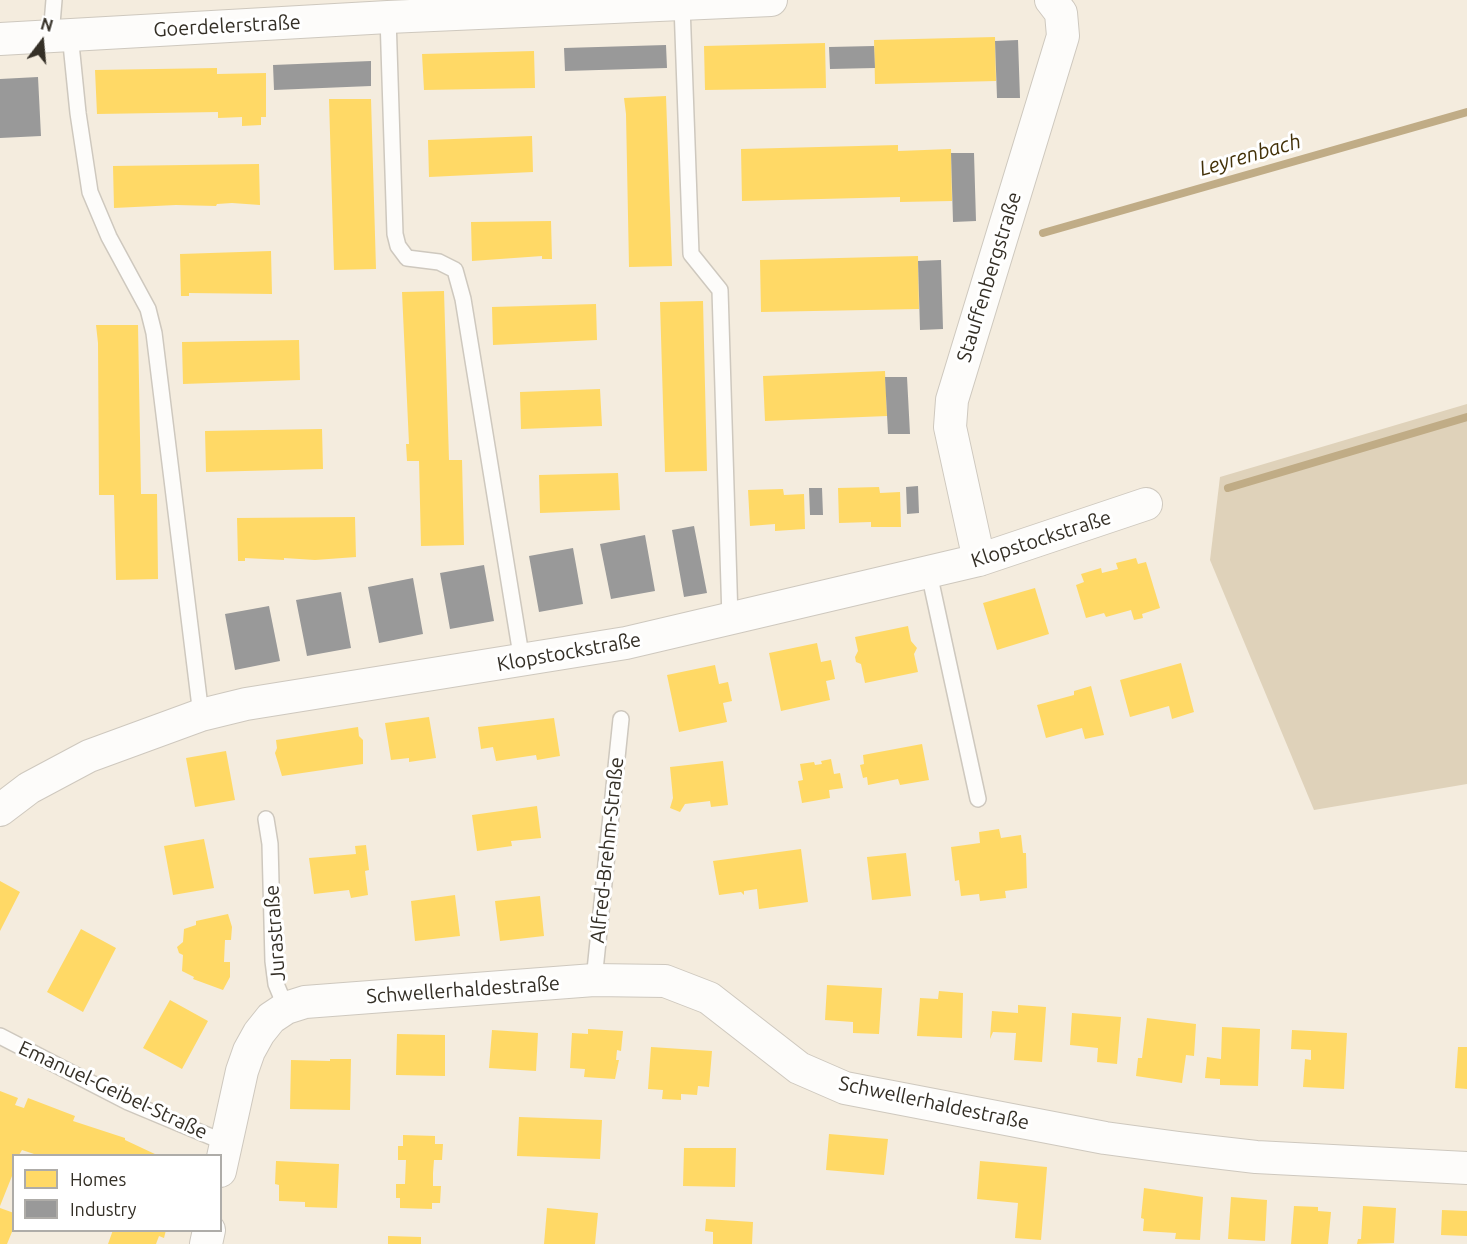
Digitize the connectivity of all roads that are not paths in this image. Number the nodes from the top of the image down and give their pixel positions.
1 (54, 0) edge
2 (758, 0) edge
3 (771, 0) edge
4 (1061, 4) edge
5 (682, 5) junction
6 (399, 11) edge
7 (61, 35) junction
8 (0, 39) edge
9 (1146, 504) dead end
10 (979, 560) junction
11 (929, 573) junction
12 (730, 619) junction
13 (522, 661) junction
14 (201, 715) junction
15 (621, 719) dead end
16 (978, 800) dead end
17 (0, 810) edge
18 (266, 819) dead end
19 (594, 980) junction
20 (286, 1008) junction
21 (0, 1035) edge
22 (218, 1154) edge
23 (223, 1157) edge
24 (1467, 1168) edge

1 - 7 lane
2 - 3 street, Goerdelerstraße
2 - 5 street, Goerdelerstraße
4 - 10 street, Stauffenbergstraße
5 - 6 street, Goerdelerstraße
5 - 12 lane
6 - 7 street, Goerdelerstraße
6 - 13 lane
7 - 8 street, Goerdelerstraße
7 - 14 lane
9 - 10 street, Klopstockstraße
10 - 11 street, Klopstockstraße
11 - 12 street, Klopstockstraße
11 - 16 lane
12 - 13 street, Klopstockstraße
13 - 14 street, Klopstockstraße
14 - 17 street, Klopstockstraße
15 - 19 lane, Alfred-Brehm-Straße
18 - 20 lane, Jurastraße
19 - 20 street, Schwellerhaldestraße
19 - 24 street, Schwellerhaldestraße
20 - 23 street, Jurastraße
21 - 22 lane, Emanuel-Geibel-Straße

